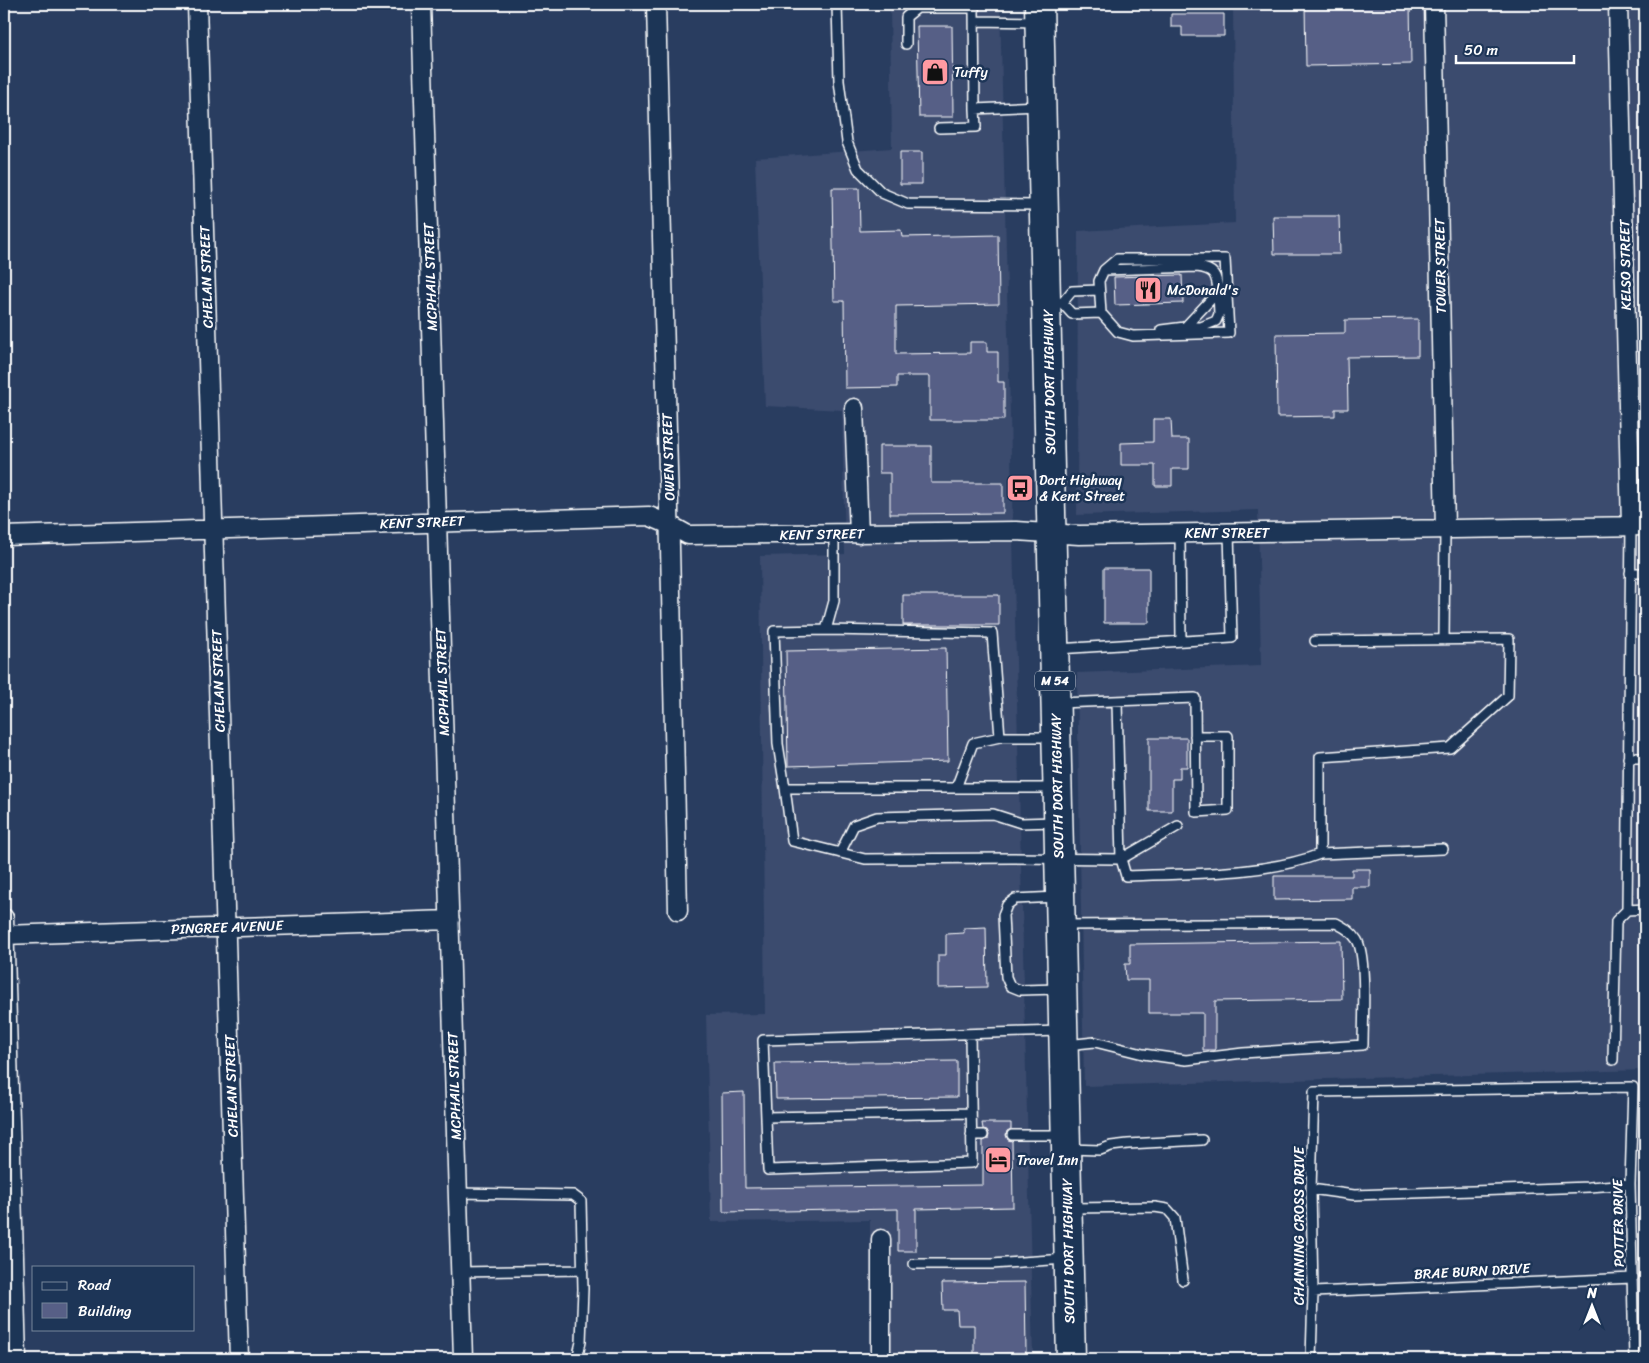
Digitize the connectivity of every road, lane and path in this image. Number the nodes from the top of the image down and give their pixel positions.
1 (197, 4) edge
2 (421, 4) edge
3 (656, 4) edge
4 (836, 4) edge
5 (1434, 4) edge
6 (1618, 4) edge
7 (917, 6) edge
8 (974, 6) edge
9 (1040, 13) edge
10 (975, 21) junction
11 (906, 44) dead end
12 (1042, 105) junction
13 (975, 109) junction
14 (939, 128) dead end
15 (1044, 205) junction
16 (1104, 270) junction
17 (1099, 290) junction
18 (1218, 292) junction
19 (1055, 303) junction
20 (1100, 313) junction
21 (1185, 327) junction
22 (1154, 335) junction
23 (854, 408) dead end
24 (437, 522) junction
25 (670, 525) junction
26 (1638, 526) edge
27 (214, 529) junction
28 (1445, 529) junction
29 (1180, 533) junction
30 (1229, 533) junction
31 (834, 534) junction
32 (859, 534) junction
33 (1052, 534) junction
34 (4, 536) edge
35 (1630, 573) junction
36 (1645, 573) edge
37 (826, 630) junction
38 (1444, 640) junction
39 (1181, 641) junction
40 (1315, 641) dead end
41 (1054, 649) junction
42 (1117, 702) junction
43 (1056, 703) junction
44 (1195, 736) junction
45 (1000, 737) junction
46 (1056, 737) junction
47 (1628, 758) junction
48 (1645, 758) edge
49 (785, 788) junction
50 (956, 788) junction
51 (1058, 788) junction
52 (1058, 822) junction
53 (1178, 826) dead end
54 (1443, 849) dead end
55 (840, 853) junction
56 (1320, 854) junction
57 (1059, 858) junction
58 (1121, 859) junction
59 (1060, 897) junction
60 (1645, 909) edge
61 (1627, 910) junction
62 (678, 911) dead end
63 (4, 918) edge
64 (450, 920) junction
65 (1060, 925) junction
66 (226, 927) junction
67 (4, 935) edge
68 (1062, 989) junction
69 (970, 1034) junction
70 (1063, 1038) junction
71 (1614, 1060) dead end
72 (1633, 1087) joint
73 (971, 1113) junction
74 (766, 1117) junction
75 (971, 1135) junction
76 (983, 1135) dead end
77 (1012, 1135) dead end
78 (1202, 1140) dead end
79 (1066, 1142) junction
80 (1630, 1184) junction
81 (1311, 1189) junction
82 (457, 1193) junction
83 (1067, 1208) junction
84 (881, 1239) dead end
85 (1068, 1259) junction
86 (914, 1264) dead end
87 (582, 1270) junction
88 (461, 1272) junction
89 (1633, 1278) junction
90 (1183, 1280) dead end
91 (1313, 1292) junction
92 (17, 1359) edge
93 (239, 1359) edge
94 (463, 1359) edge
95 (576, 1359) edge
96 (881, 1359) edge
97 (1070, 1359) edge
98 (1310, 1359) edge
99 (1634, 1359) edge

1 - 27 street, CHELAN STREET
2 - 24 street, MCPHAIL STREET
3 - 25 street, OWEN STREET
4 - 15 lane
5 - 28 street, TOWER STREET
6 - 26 street, KELSO STREET
7 - 8 lane
7 - 11 lane
8 - 10 lane
9 - 10 lane
9 - 12 main road, SOUTH DORT HIGHWAY / M 54
10 - 13 lane
12 - 13 lane
12 - 15 main road, SOUTH DORT HIGHWAY / M 54
13 - 14 lane
15 - 19 main road, SOUTH DORT HIGHWAY / M 54
16 - 17 lane
16 - 18 lane
16 - 22 lane
17 - 19 lane
17 - 20 lane
18 - 21 lane
18 - 21 lane
19 - 20 lane
19 - 33 main road, SOUTH DORT HIGHWAY / M 54
20 - 22 lane
21 - 22 lane
23 - 32 street
24 - 25 street, KENT STREET
24 - 27 street, KENT STREET
24 - 64 street, MCPHAIL STREET
25 - 31 street, KENT STREET
25 - 62 street, OWEN STREET
26 - 28 street, KENT STREET
26 - 35 lane
27 - 34 street, KENT STREET
27 - 66 street, CHELAN STREET
28 - 30 street, KENT STREET
28 - 38 lane
29 - 30 street, KENT STREET
29 - 33 street, KENT STREET
29 - 39 lane
30 - 39 lane
31 - 32 street, KENT STREET
31 - 37 lane
32 - 33 street, KENT STREET
33 - 41 main road, SOUTH DORT HIGHWAY / M 54
35 - 36 lane
35 - 47 lane
37 - 45 lane
37 - 49 lane
38 - 40 lane
38 - 56 lane
39 - 41 lane
41 - 43 main road, SOUTH DORT HIGHWAY / M 54
42 - 43 lane
42 - 44 lane
42 - 58 lane
43 - 46 main road, SOUTH DORT HIGHWAY / M 54
44 - 44 lane
45 - 46 lane
45 - 50 lane
46 - 51 main road, SOUTH DORT HIGHWAY / M 54
47 - 48 lane
47 - 61 lane
49 - 50 lane
49 - 55 lane
50 - 51 lane
51 - 52 main road, SOUTH DORT HIGHWAY / M 54
52 - 55 lane
52 - 57 main road, SOUTH DORT HIGHWAY / M 54
53 - 58 lane
54 - 56 lane
55 - 57 lane
56 - 58 lane
57 - 58 lane
57 - 59 main road, SOUTH DORT HIGHWAY / M 54
59 - 65 main road, SOUTH DORT HIGHWAY / M 54
59 - 68 lane
60 - 61 lane
61 - 71 lane
63 - 67 street
64 - 66 street, PINGREE AVENUE
64 - 82 street, MCPHAIL STREET
65 - 68 main road, SOUTH DORT HIGHWAY / M 54
65 - 70 lane
66 - 67 street, PINGREE AVENUE
66 - 93 street, CHELAN STREET
67 - 92 street
68 - 70 main road, SOUTH DORT HIGHWAY / M 54
69 - 70 lane
69 - 73 lane
69 - 74 lane
70 - 79 main road, SOUTH DORT HIGHWAY / M 54
72 - 80 lane, POTTER DRIVE
72 - 81 lane, CHANNING CROSS DRIVE
73 - 74 lane
73 - 75 lane
74 - 75 lane
75 - 76 lane
77 - 79 lane
78 - 79 lane
79 - 83 main road, SOUTH DORT HIGHWAY / M 54
80 - 81 lane
80 - 89 lane, POTTER DRIVE
81 - 91 lane, CHANNING CROSS DRIVE
82 - 87 lane
82 - 88 street, MCPHAIL STREET
83 - 85 main road, SOUTH DORT HIGHWAY / M 54
83 - 90 lane
84 - 96 street
85 - 86 lane
85 - 97 main road, SOUTH DORT HIGHWAY / M 54
87 - 88 lane
87 - 95 lane
88 - 94 street, MCPHAIL STREET
89 - 91 lane, BRAE BURN DRIVE
89 - 99 lane, POTTER DRIVE
91 - 98 lane, CHANNING CROSS DRIVE

